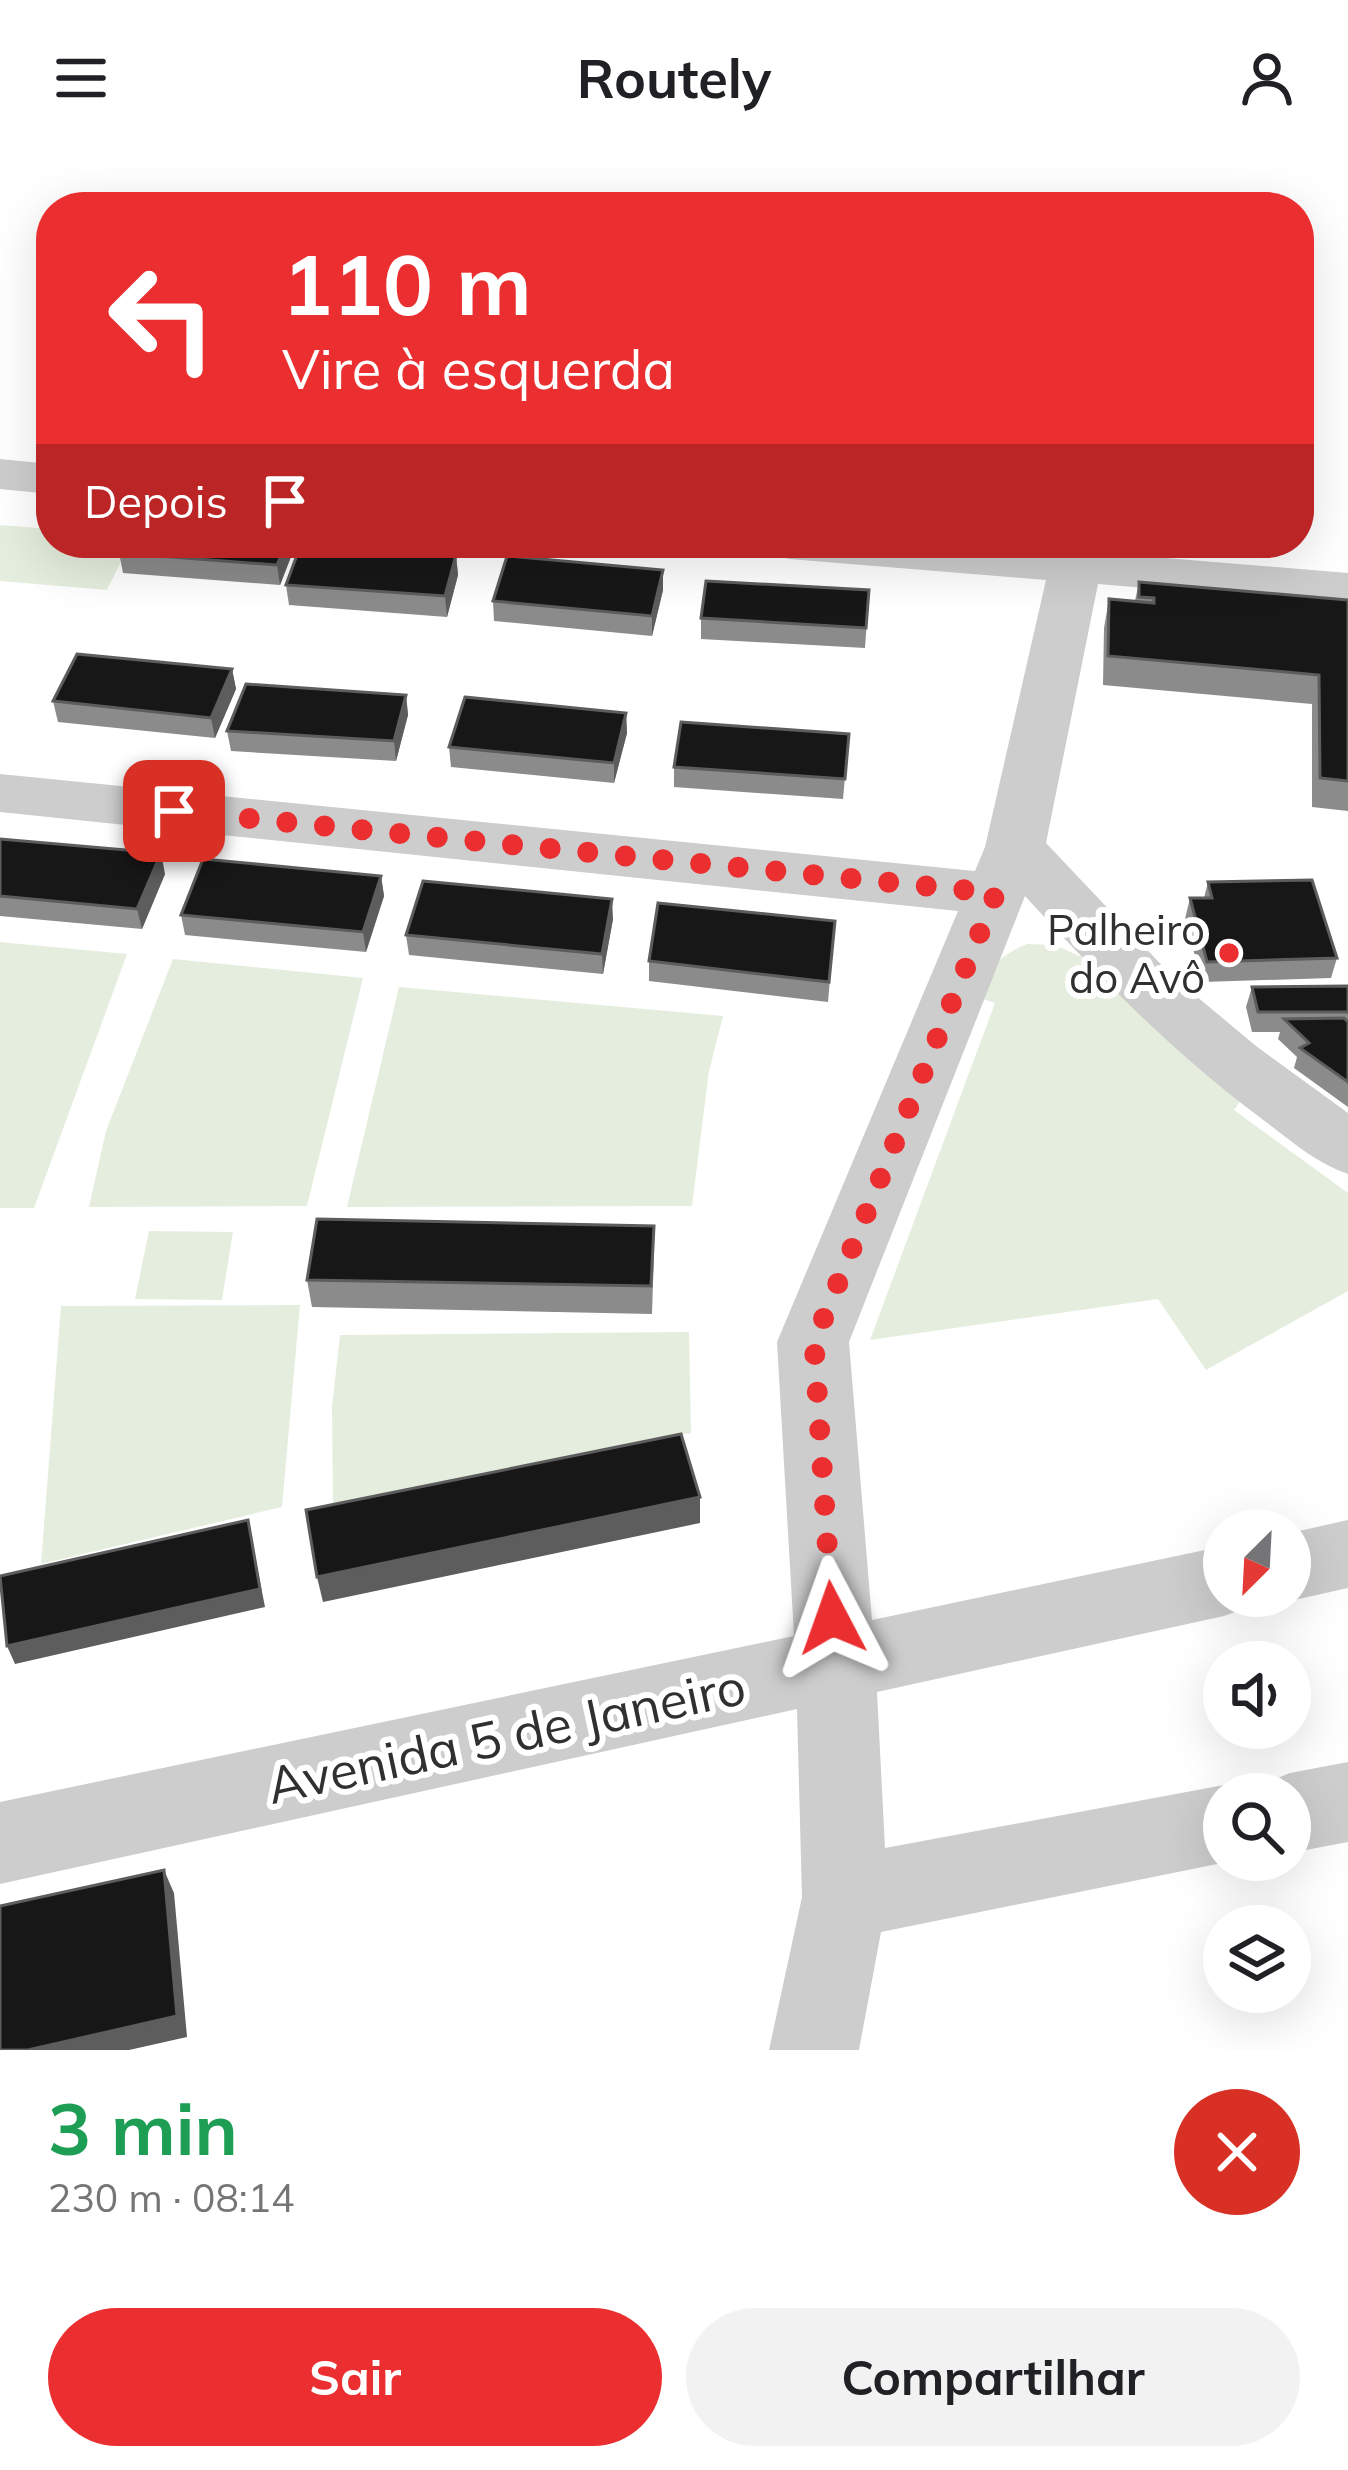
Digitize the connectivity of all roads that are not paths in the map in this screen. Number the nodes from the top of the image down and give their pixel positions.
1 (0, 474) edge
2 (36, 478) edge
3 (961, 558) edge
4 (1075, 568) junction
5 (1348, 589) edge
6 (0, 793) edge
7 (1005, 870) junction
8 (1348, 1148) edge
9 (1348, 1554) edge
10 (1311, 1562) edge
11 (1203, 1585) edge
12 (836, 1664) junction
13 (1348, 1802) edge
14 (1311, 1809) edge
15 (1203, 1830) edge
16 (0, 1843) edge
17 (845, 1897) junction
18 (814, 2050) edge

1 - 2 street
3 - 4 street
4 - 5 street
4 - 7 street
6 - 7 street
7 - 8 street
7 - 12 street
9 - 10 street
11 - 12 street, Avenida 5 de Janeiro
12 - 16 street, Avenida 5 de Janeiro
12 - 17 street
13 - 14 street
15 - 17 street
17 - 18 street

